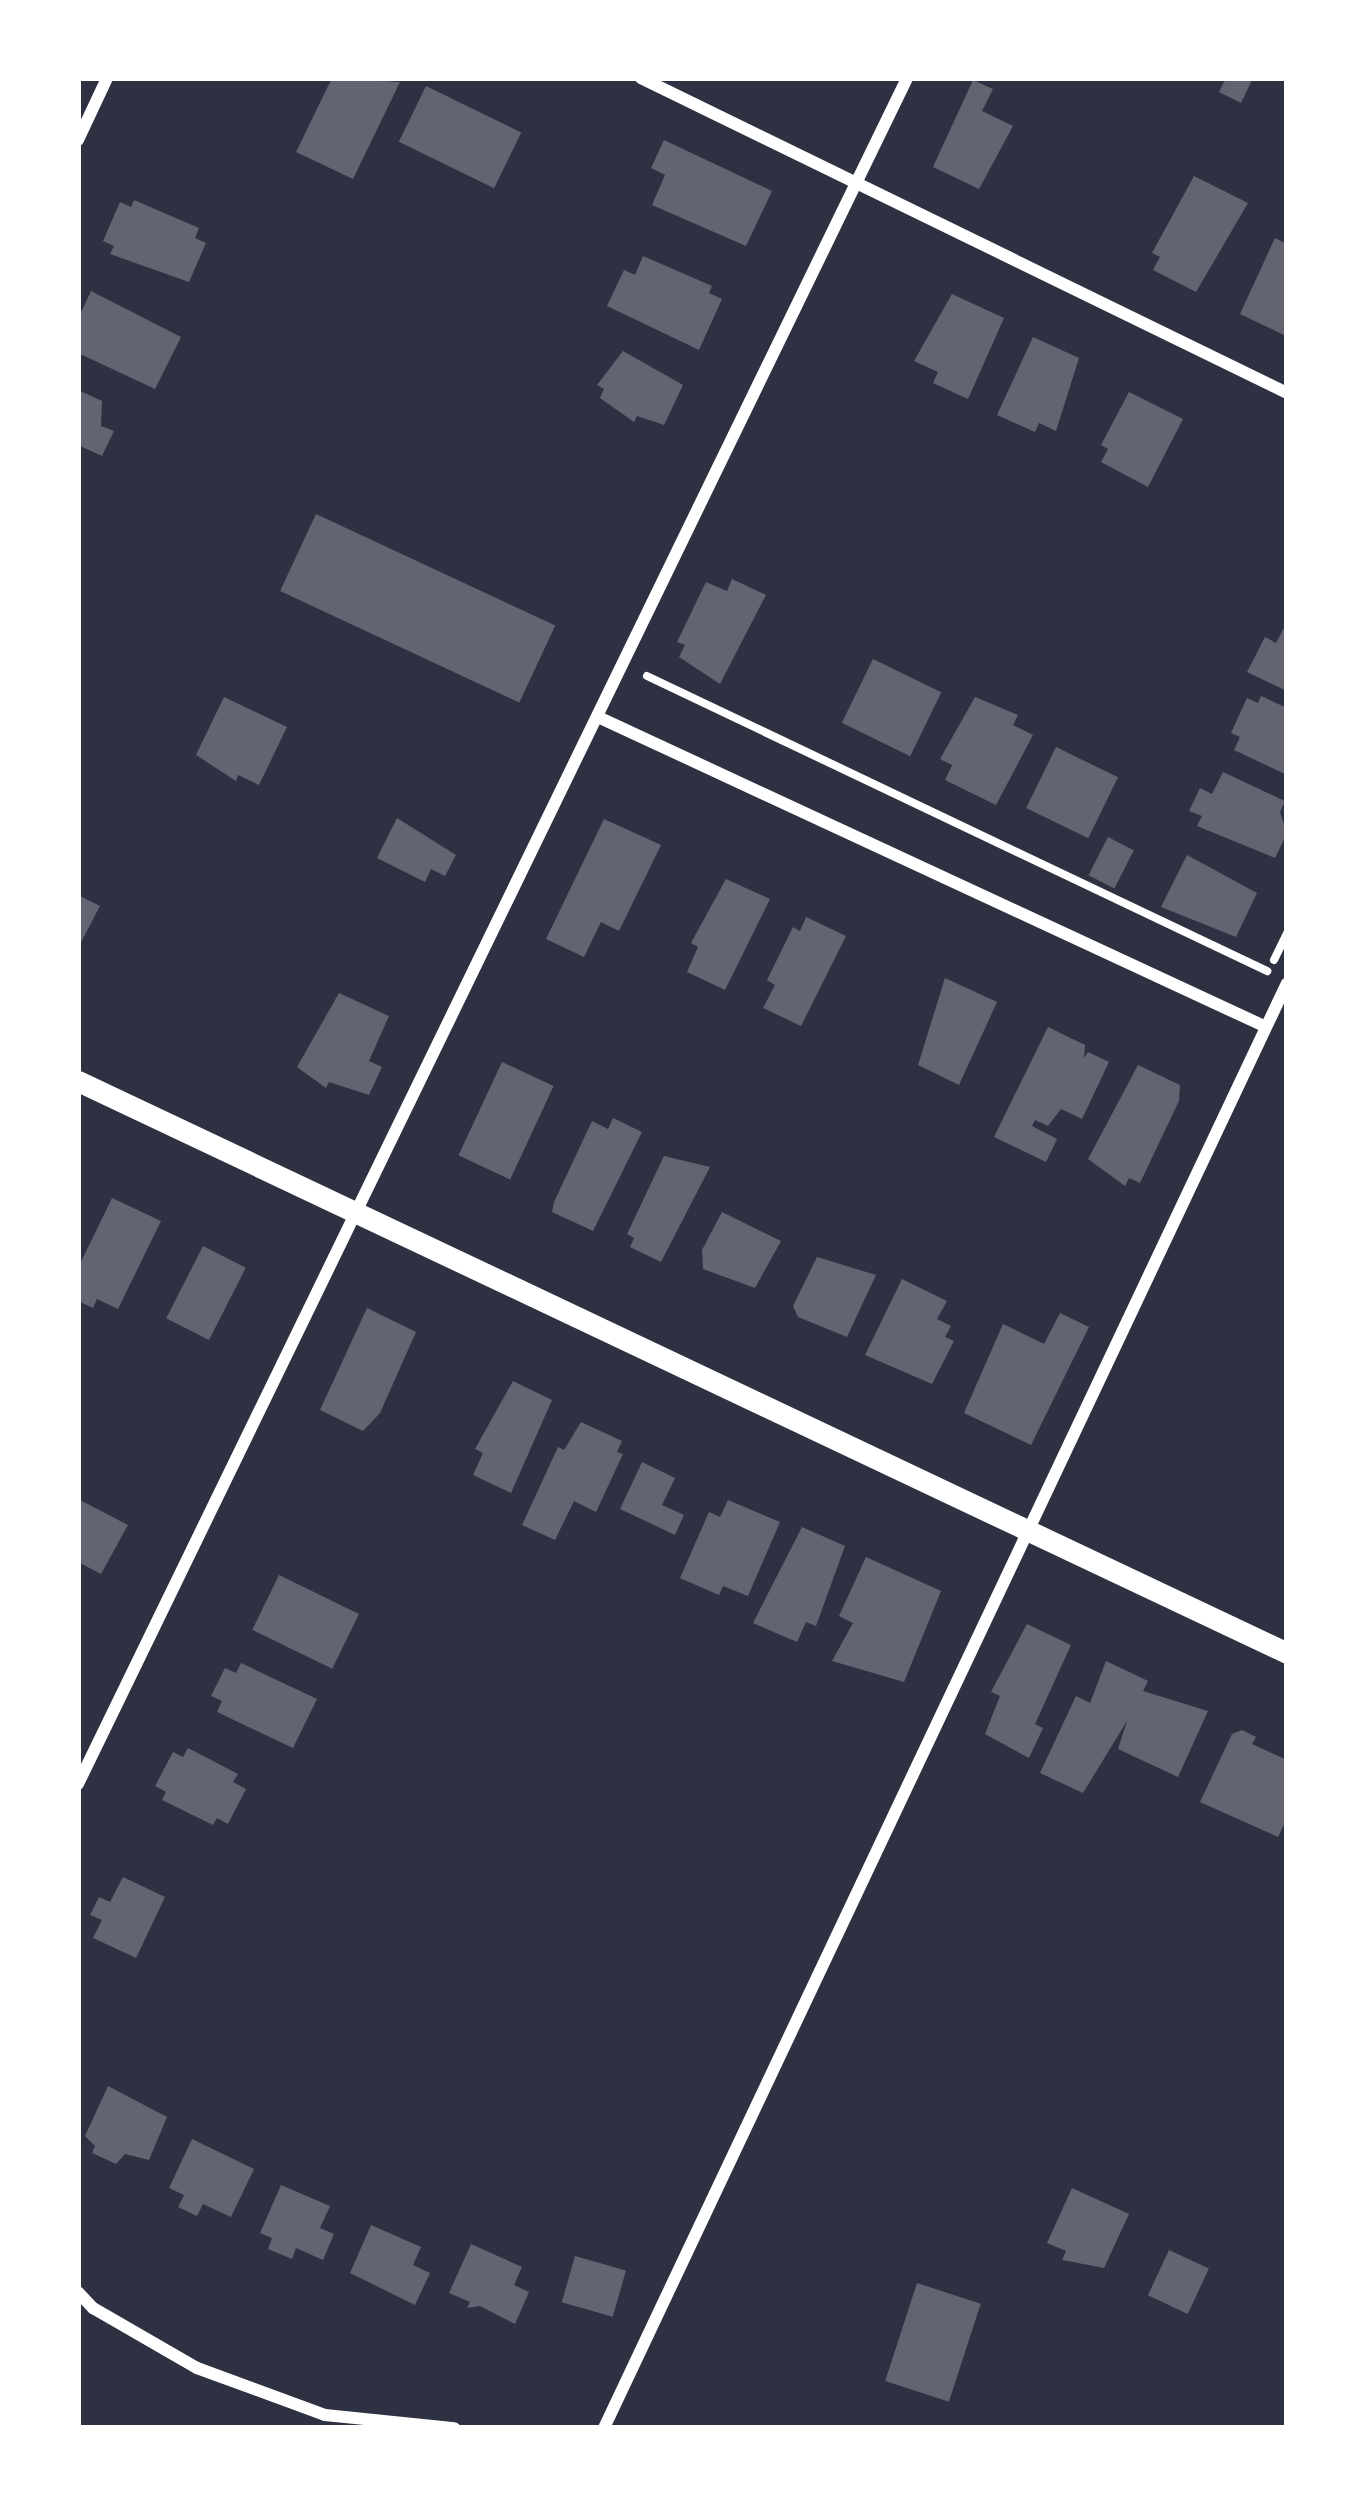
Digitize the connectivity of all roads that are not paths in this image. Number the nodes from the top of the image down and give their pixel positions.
1 (107, 78) edge
2 (641, 78) edge
3 (908, 78) edge
4 (78, 140) edge
5 (858, 184) junction
6 (1287, 393) edge
7 (598, 718) junction
8 (1287, 983) edge
9 (1264, 1026) junction
10 (78, 1081) edge
11 (356, 1212) junction
12 (1029, 1529) junction
13 (1287, 1653) edge
14 (78, 1784) edge
15 (78, 2292) edge
16 (454, 2428) edge
17 (604, 2428) edge

1 - 4 street
2 - 5 street
3 - 5 street
5 - 6 street
5 - 7 street
7 - 9 street
7 - 11 street
8 - 9 street
9 - 12 street
10 - 11 street
11 - 12 street
11 - 14 street
12 - 13 street
12 - 17 street
15 - 16 street

